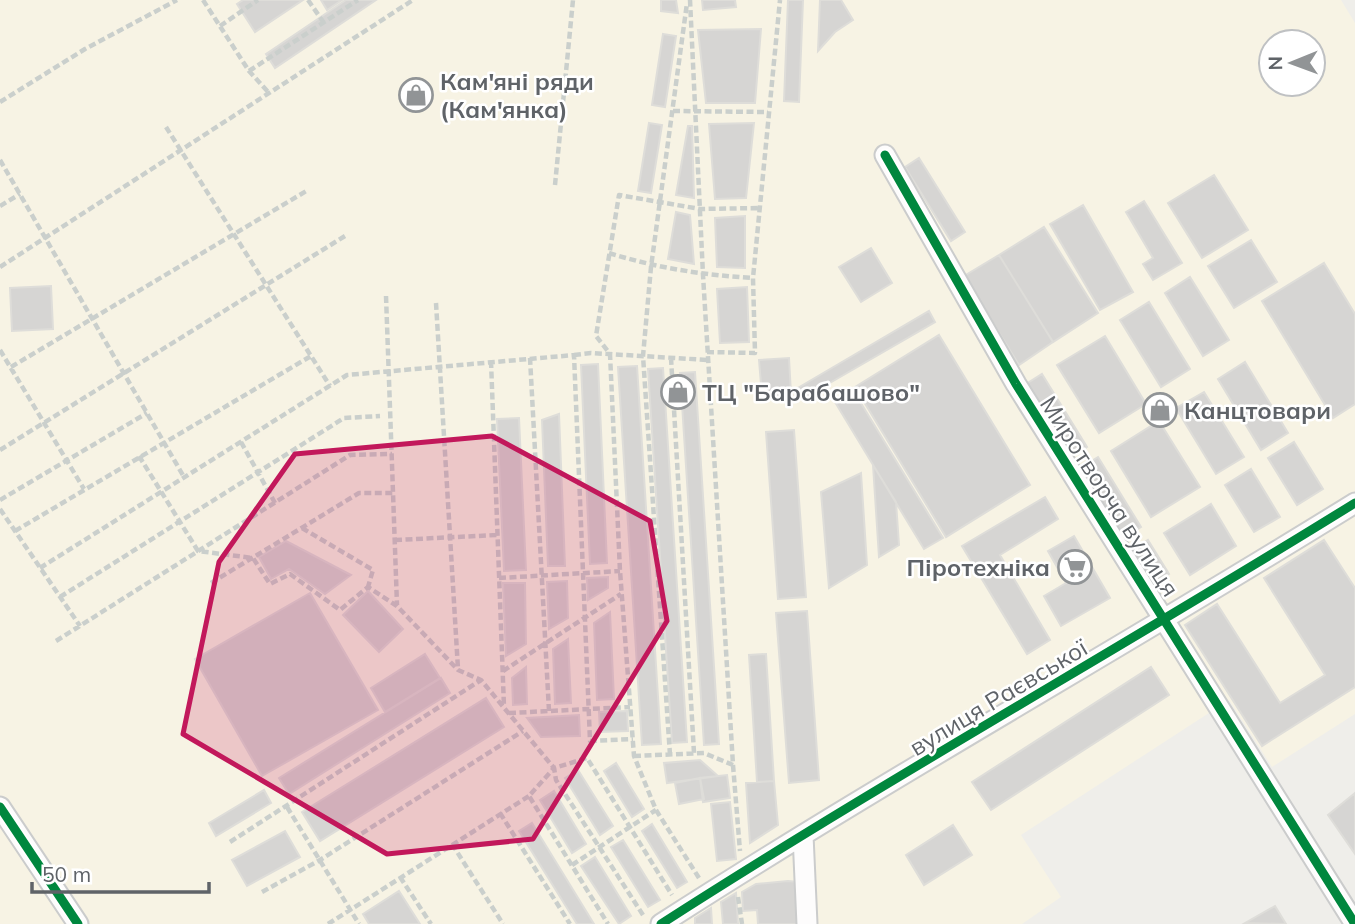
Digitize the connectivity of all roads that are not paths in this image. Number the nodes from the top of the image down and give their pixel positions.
1 (885, 155) dead end
2 (1355, 503) edge
3 (1167, 620) junction
4 (0, 807) edge
5 (803, 835) junction
6 (78, 924) edge
7 (661, 924) edge
8 (807, 924) edge
9 (1355, 924) edge

1 - 3 street, Миротворча вулиця
2 - 3 street, вулиця Раєвської
3 - 5 street, вулиця Раєвської
3 - 9 street, Миротворча вулиця
4 - 6 street
5 - 7 street, вулиця Раєвської
5 - 8 street

